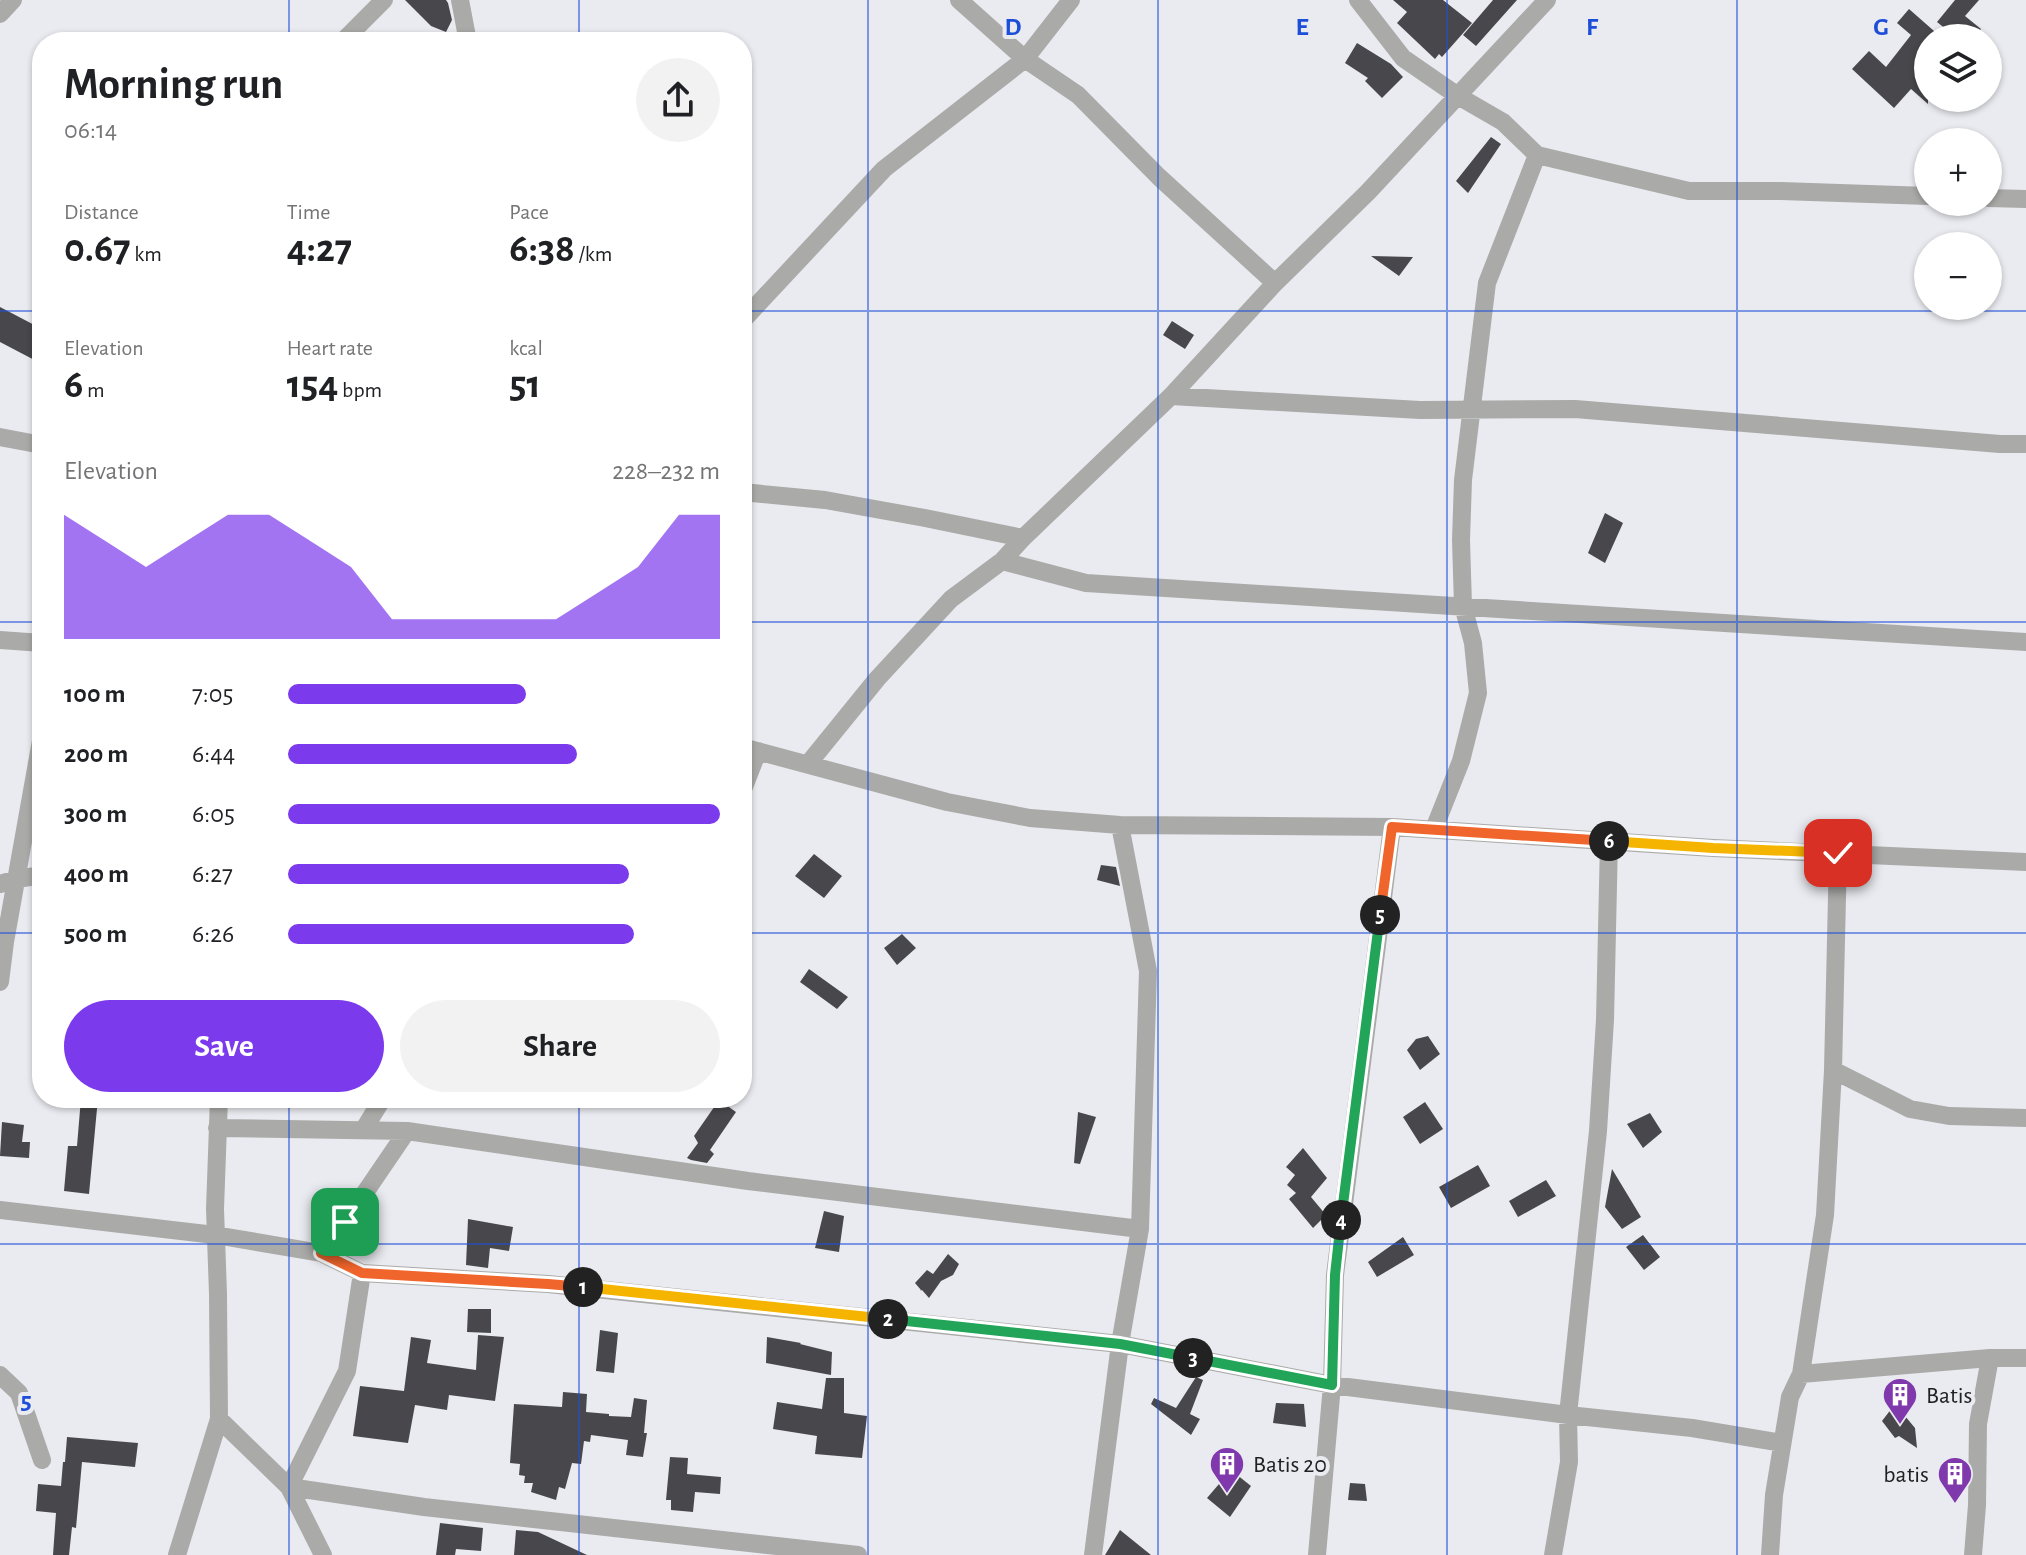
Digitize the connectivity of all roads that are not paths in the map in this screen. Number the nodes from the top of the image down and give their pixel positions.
1 (13, 0) edge
2 (384, 0) edge
3 (460, 0) edge
4 (959, 0) edge
5 (1071, 0) edge
6 (1358, 0) edge
7 (1547, 0) edge
8 (0, 14) edge
9 (352, 32) edge
10 (466, 32) edge
11 (1025, 59) junction
12 (1458, 96) junction
13 (1537, 155) junction
14 (1914, 196) edge
15 (2002, 198) edge
16 (2026, 199) edge
17 (1275, 283) junction
18 (752, 310) edge
19 (1171, 396) junction
20 (1471, 410) junction
21 (0, 437) edge
22 (32, 443) edge
23 (2026, 444) edge
24 (752, 493) edge
25 (1023, 538) junction
26 (1002, 561) junction
27 (1463, 606) junction
28 (0, 640) edge
29 (32, 642) edge
30 (2026, 642) edge
31 (752, 750) edge
32 (808, 764) junction
33 (32, 778) edge
34 (1120, 825) junction
35 (1392, 827) junction
36 (1434, 829) junction
37 (1609, 841) junction
38 (1838, 853) junction
39 (2026, 862) edge
40 (32, 877) edge
41 (8, 881) edge
42 (2, 942) edge
43 (0, 982) edge
44 (1833, 1070) junction
45 (218, 1108) edge
46 (377, 1108) edge
47 (2026, 1118) edge
48 (217, 1128) junction
49 (364, 1129) junction
50 (407, 1131) junction
51 (0, 1210) edge
52 (1140, 1229) junction
53 (215, 1235) junction
54 (321, 1253) junction
55 (362, 1273) junction
56 (1120, 1344) junction
57 (1990, 1358) junction
58 (2026, 1358) edge
59 (1801, 1374) junction
60 (0, 1375) edge
61 (1332, 1385) junction
62 (1568, 1415) junction
63 (219, 1419) junction
64 (1782, 1443) junction
65 (42, 1460) dead end
66 (289, 1487) junction
67 (177, 1555) edge
68 (323, 1555) edge
69 (858, 1555) edge
70 (1093, 1555) edge
71 (1317, 1555) edge
72 (1553, 1555) edge
73 (1770, 1555) edge
74 (1973, 1555) edge

1 - 8 street
2 - 9 street
3 - 10 street
4 - 11 street
5 - 11 street
6 - 12 street
7 - 12 street
11 - 17 street
11 - 18 street
12 - 13 street
12 - 17 street
13 - 14 street
13 - 20 street
15 - 16 street
17 - 19 street
19 - 20 street
19 - 25 street
20 - 23 street
20 - 27 street
21 - 22 street
24 - 25 street
25 - 26 street
26 - 27 street
26 - 32 street
27 - 30 street
27 - 36 street
28 - 29 street
31 - 32 street
32 - 34 street
33 - 41 street
34 - 35 street
34 - 52 street
35 - 36 street
35 - 61 street
36 - 37 street
37 - 38 street
37 - 62 street
38 - 39 street
38 - 44 street
40 - 41 street
41 - 42 street
42 - 43 street
44 - 47 street
44 - 59 street
45 - 48 street
46 - 49 street
48 - 49 street
48 - 53 street
49 - 50 street
50 - 52 street
50 - 54 street
51 - 53 street
52 - 56 street
53 - 54 street
53 - 63 street
54 - 55 street
55 - 56 street
55 - 66 street
56 - 61 street
56 - 70 street
57 - 58 street
57 - 59 street
57 - 74 street
59 - 64 street
60 - 65 street
61 - 62 street
61 - 71 street
62 - 64 street
62 - 72 street
63 - 66 street
63 - 67 street
64 - 73 street
66 - 68 street
66 - 69 street

